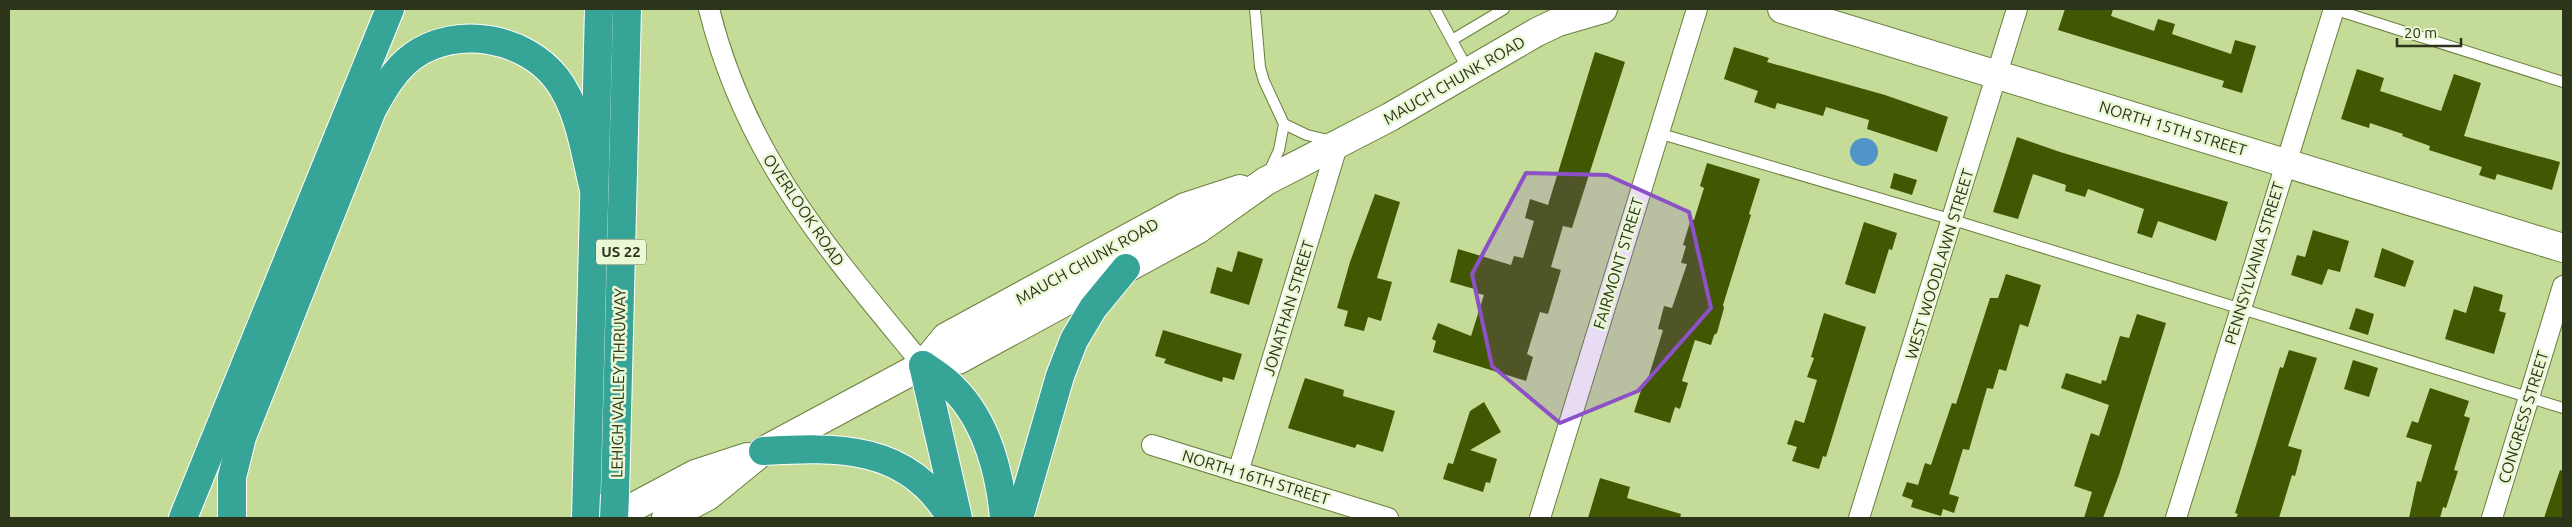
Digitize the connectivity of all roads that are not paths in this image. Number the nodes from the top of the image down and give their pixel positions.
1 (390, 9) edge
2 (599, 9) edge
3 (628, 9) edge
4 (709, 9) edge
5 (1255, 9) edge
6 (1435, 9) edge
7 (1504, 9) edge
8 (1697, 9) edge
9 (1782, 9) edge
10 (2017, 9) edge
11 (2334, 9) edge
12 (1596, 10) edge
13 (1555, 16) edge
14 (1452, 40) junction
15 (1469, 72) junction
16 (1997, 74) junction
17 (2563, 82) edge
18 (1284, 124) junction
19 (1658, 132) junction
20 (1338, 143) junction
21 (2286, 162) junction
22 (1266, 180) junction
23 (594, 190) junction
24 (1952, 220) junction
25 (2563, 248) edge
26 (1126, 268) junction
27 (2563, 286) edge
28 (2240, 308) junction
29 (923, 365) junction
30 (2529, 398) junction
31 (2563, 408) edge
32 (1152, 446) dead end
33 (763, 452) junction
34 (1238, 472) junction
35 (614, 511) edge
36 (586, 515) edge
37 (184, 518) edge
38 (232, 518) edge
39 (666, 518) edge
40 (951, 518) edge
41 (958, 518) edge
42 (1004, 518) edge
43 (1019, 518) edge
44 (1388, 518) edge
45 (1540, 518) edge
46 (1860, 518) edge
47 (2176, 518) edge
48 (2492, 518) edge

1 - 37 highway
2 - 23 highway, LEHIGH VALLEY THRUWAY / US 22
3 - 35 highway, LEHIGH VALLEY THRUWAY / US 22
4 - 29 street, OVERLOOK ROAD
5 - 18 lane
6 - 14 lane
7 - 14 lane
8 - 19 street, FAIRMONT STREET
9 - 16 main road, NORTH 15TH STREET
10 - 16 street, WEST WOODLAWN STREET
11 - 17 lane
11 - 21 street, PENNSYLVANIA STREET
12 - 13 main road, MAUCH CHUNK ROAD
13 - 15 main road, MAUCH CHUNK ROAD
14 - 15 lane
15 - 20 main road, MAUCH CHUNK ROAD
16 - 21 main road, NORTH 15TH STREET
16 - 24 street, WEST WOODLAWN STREET
18 - 20 lane
18 - 22 lane
19 - 24 lane
19 - 45 street, FAIRMONT STREET
20 - 22 main road, MAUCH CHUNK ROAD
20 - 34 street, JONATHAN STREET
21 - 25 main road, NORTH 15TH STREET
21 - 28 street, PENNSYLVANIA STREET
22 - 26 main road, MAUCH CHUNK ROAD
22 - 29 main road, MAUCH CHUNK ROAD
23 - 36 highway, LEHIGH VALLEY THRUWAY / US 22
23 - 38 highway
24 - 28 lane
24 - 46 street, WEST WOODLAWN STREET
26 - 29 main road, MAUCH CHUNK ROAD
26 - 43 highway
27 - 30 street, CONGRESS STREET
28 - 30 lane
28 - 47 street, PENNSYLVANIA STREET
29 - 33 main road, MAUCH CHUNK ROAD
29 - 41 highway
29 - 42 highway
30 - 31 lane
30 - 48 street, CONGRESS STREET
32 - 34 street, NORTH 16TH STREET
33 - 35 main road, MAUCH CHUNK ROAD
33 - 39 main road, MAUCH CHUNK ROAD
33 - 40 highway
34 - 44 street, NORTH 16TH STREET

